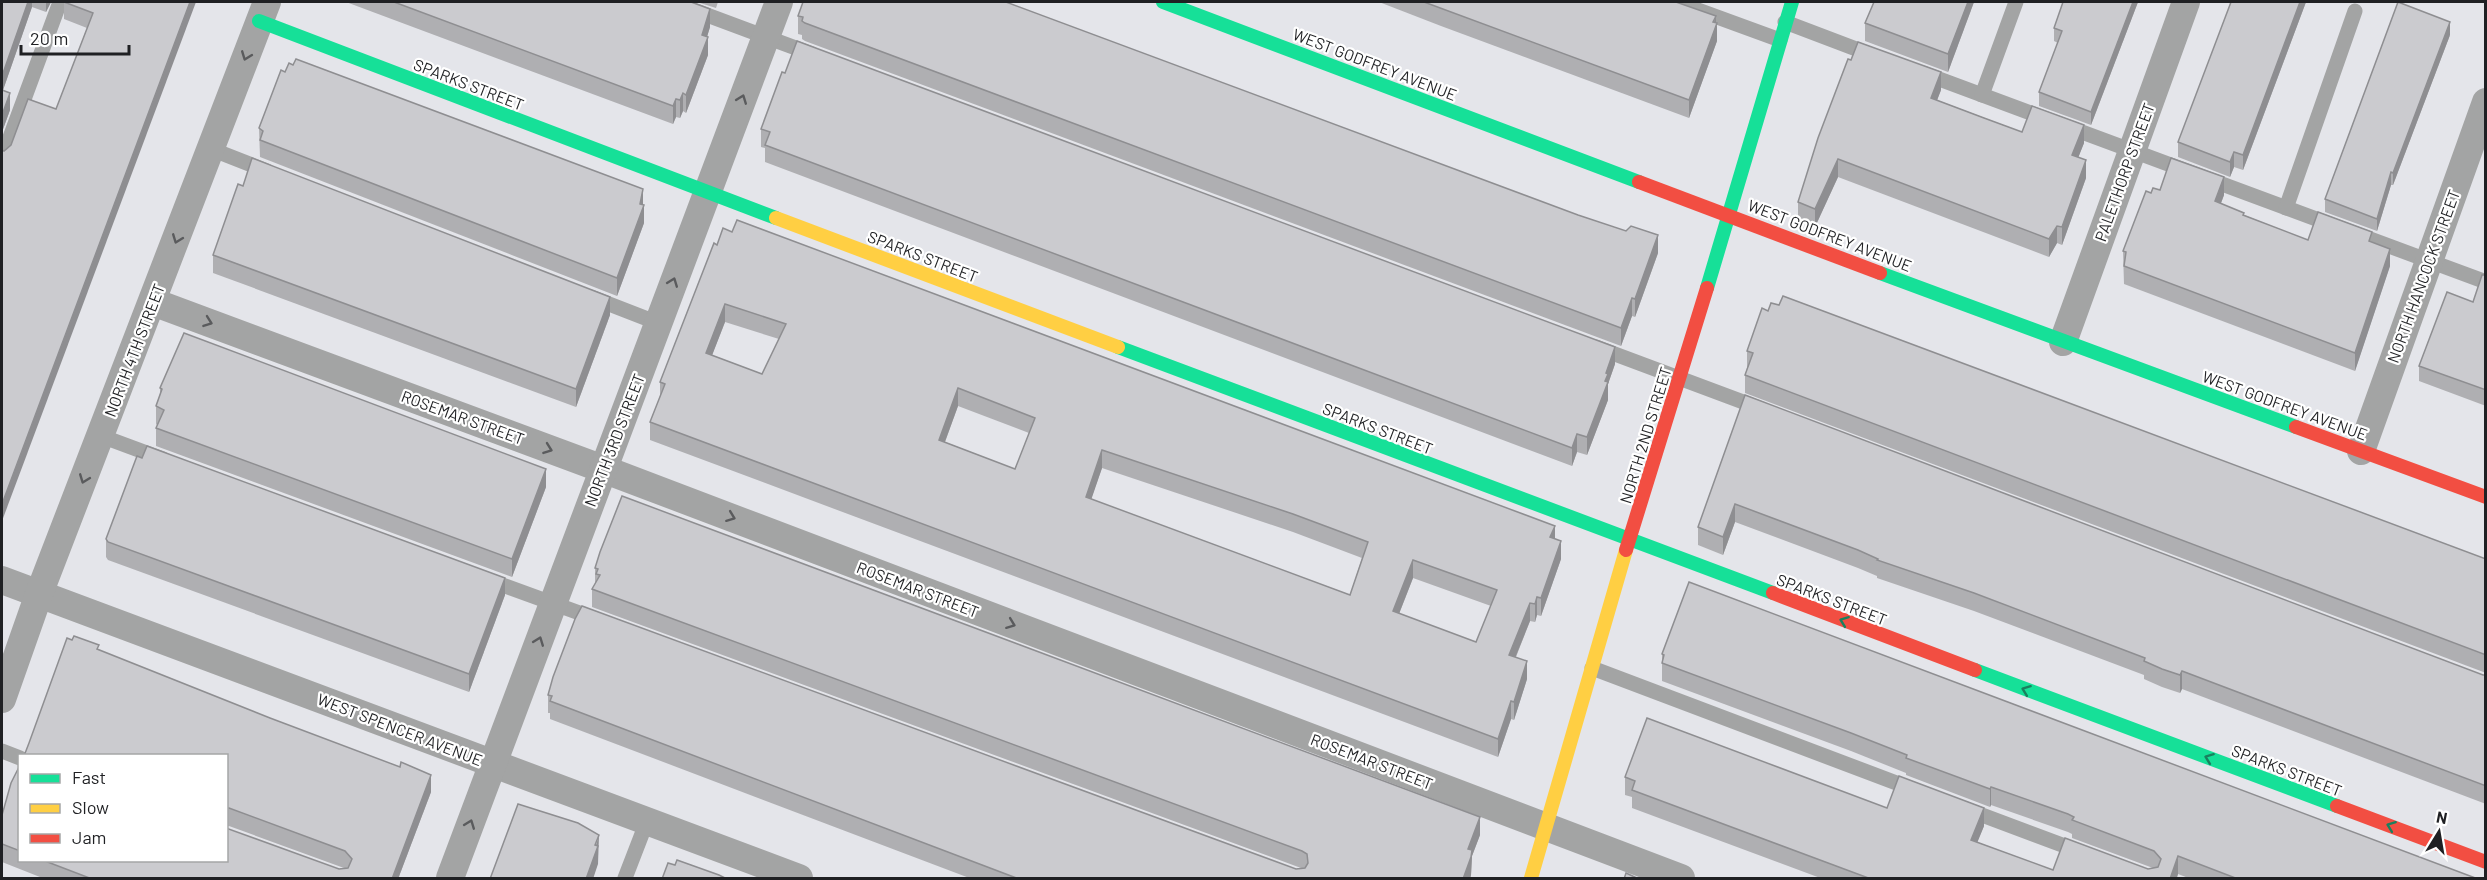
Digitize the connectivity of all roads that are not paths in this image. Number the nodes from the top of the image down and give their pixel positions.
1 (60, 2) edge
2 (672, 2) edge
3 (778, 2) edge
4 (1163, 2) edge
5 (1676, 2) edge
6 (1792, 2) edge
7 (2016, 2) edge
8 (2186, 2) edge
9 (263, 11) edge
10 (2355, 11) dead end
11 (1785, 22) junction
12 (765, 37) junction
13 (1780, 40) junction
14 (821, 57) edge
15 (1887, 60) edge
16 (1908, 68) edge
17 (1982, 95) junction
18 (2486, 102) edge
19 (211, 149) junction
20 (2132, 152) junction
21 (2, 159) edge
22 (278, 176) edge
23 (707, 192) junction
24 (2286, 208) junction
25 (1730, 215) junction
26 (2428, 260) junction
27 (2486, 282) edge
28 (579, 293) edge
29 (153, 302) junction
30 (658, 324) junction
31 (1579, 340) edge
32 (2063, 342) junction
33 (1679, 378) junction
34 (1780, 416) edge
35 (101, 436) junction
36 (2361, 451) junction
37 (178, 465) edge
38 (603, 469) junction
39 (2486, 497) edge
40 (1629, 541) junction
41 (476, 575) edge
42 (2, 580) edge
43 (39, 594) junction
44 (553, 603) junction
45 (608, 624) edge
46 (1592, 668) junction
47 (2, 699) edge
48 (2, 751) edge
49 (18, 757) edge
50 (493, 764) junction
51 (1928, 794) edge
52 (1950, 803) edge
53 (647, 822) junction
54 (1546, 827) junction
55 (2095, 857) edge
56 (2486, 862) edge
57 (450, 879) edge
58 (625, 879) edge
59 (799, 879) edge
60 (1531, 879) edge
61 (1681, 879) edge

1 - 21 lane
2 - 12 lane
3 - 12 street, NORTH 3RD STREET
4 - 25 street, WEST GODFREY AVENUE
5 - 13 lane
6 - 11 street, NORTH 2ND STREET
7 - 17 lane
8 - 20 street, PALETHORP STREET
9 -> 19 street, NORTH 4TH STREET
9 - 23 street, SPARKS STREET
10 - 24 lane
11 - 13 street, NORTH 2ND STREET
11 - 15 lane
12 - 14 lane
23 -> 12 street, NORTH 3RD STREET
13 - 25 street, NORTH 2ND STREET
16 - 17 lane
17 - 20 lane
18 - 26 street, NORTH HANCOCK STREET
19 - 22 lane
19 -> 29 street, NORTH 4TH STREET
20 - 24 lane
20 - 32 street, PALETHORP STREET
30 -> 23 street, NORTH 3RD STREET
23 - 40 street, SPARKS STREET
24 - 26 lane
25 - 32 street, WEST GODFREY AVENUE
25 - 33 street, NORTH 2ND STREET
26 - 27 lane
26 - 36 street, NORTH HANCOCK STREET
28 - 30 lane
29 - 35 street, NORTH 4TH STREET
29 -> 38 street, ROSEMAR STREET
30 - 38 street, NORTH 3RD STREET
31 - 33 lane
32 - 36 street, WEST GODFREY AVENUE
33 - 34 lane
33 - 40 street, NORTH 2ND STREET
35 - 37 lane
35 -> 43 street, NORTH 4TH STREET
36 - 39 street, WEST GODFREY AVENUE
38 - 44 street, NORTH 3RD STREET
38 -> 54 street, ROSEMAR STREET
40 - 46 street, NORTH 2ND STREET
56 -> 40 street, SPARKS STREET
41 - 44 lane
42 - 43 street, WEST SPENCER AVENUE
43 - 47 street, NORTH 4TH STREET
43 - 50 street, WEST SPENCER AVENUE
44 - 45 lane
50 -> 44 street, NORTH 3RD STREET
46 - 51 lane
46 - 54 street, NORTH 2ND STREET
48 - 49 lane
50 - 53 street, WEST SPENCER AVENUE
57 -> 50 street, NORTH 3RD STREET
52 - 55 lane
53 - 58 lane
53 - 59 street, WEST SPENCER AVENUE
54 - 60 street, NORTH 2ND STREET
54 - 61 street, ROSEMAR STREET

